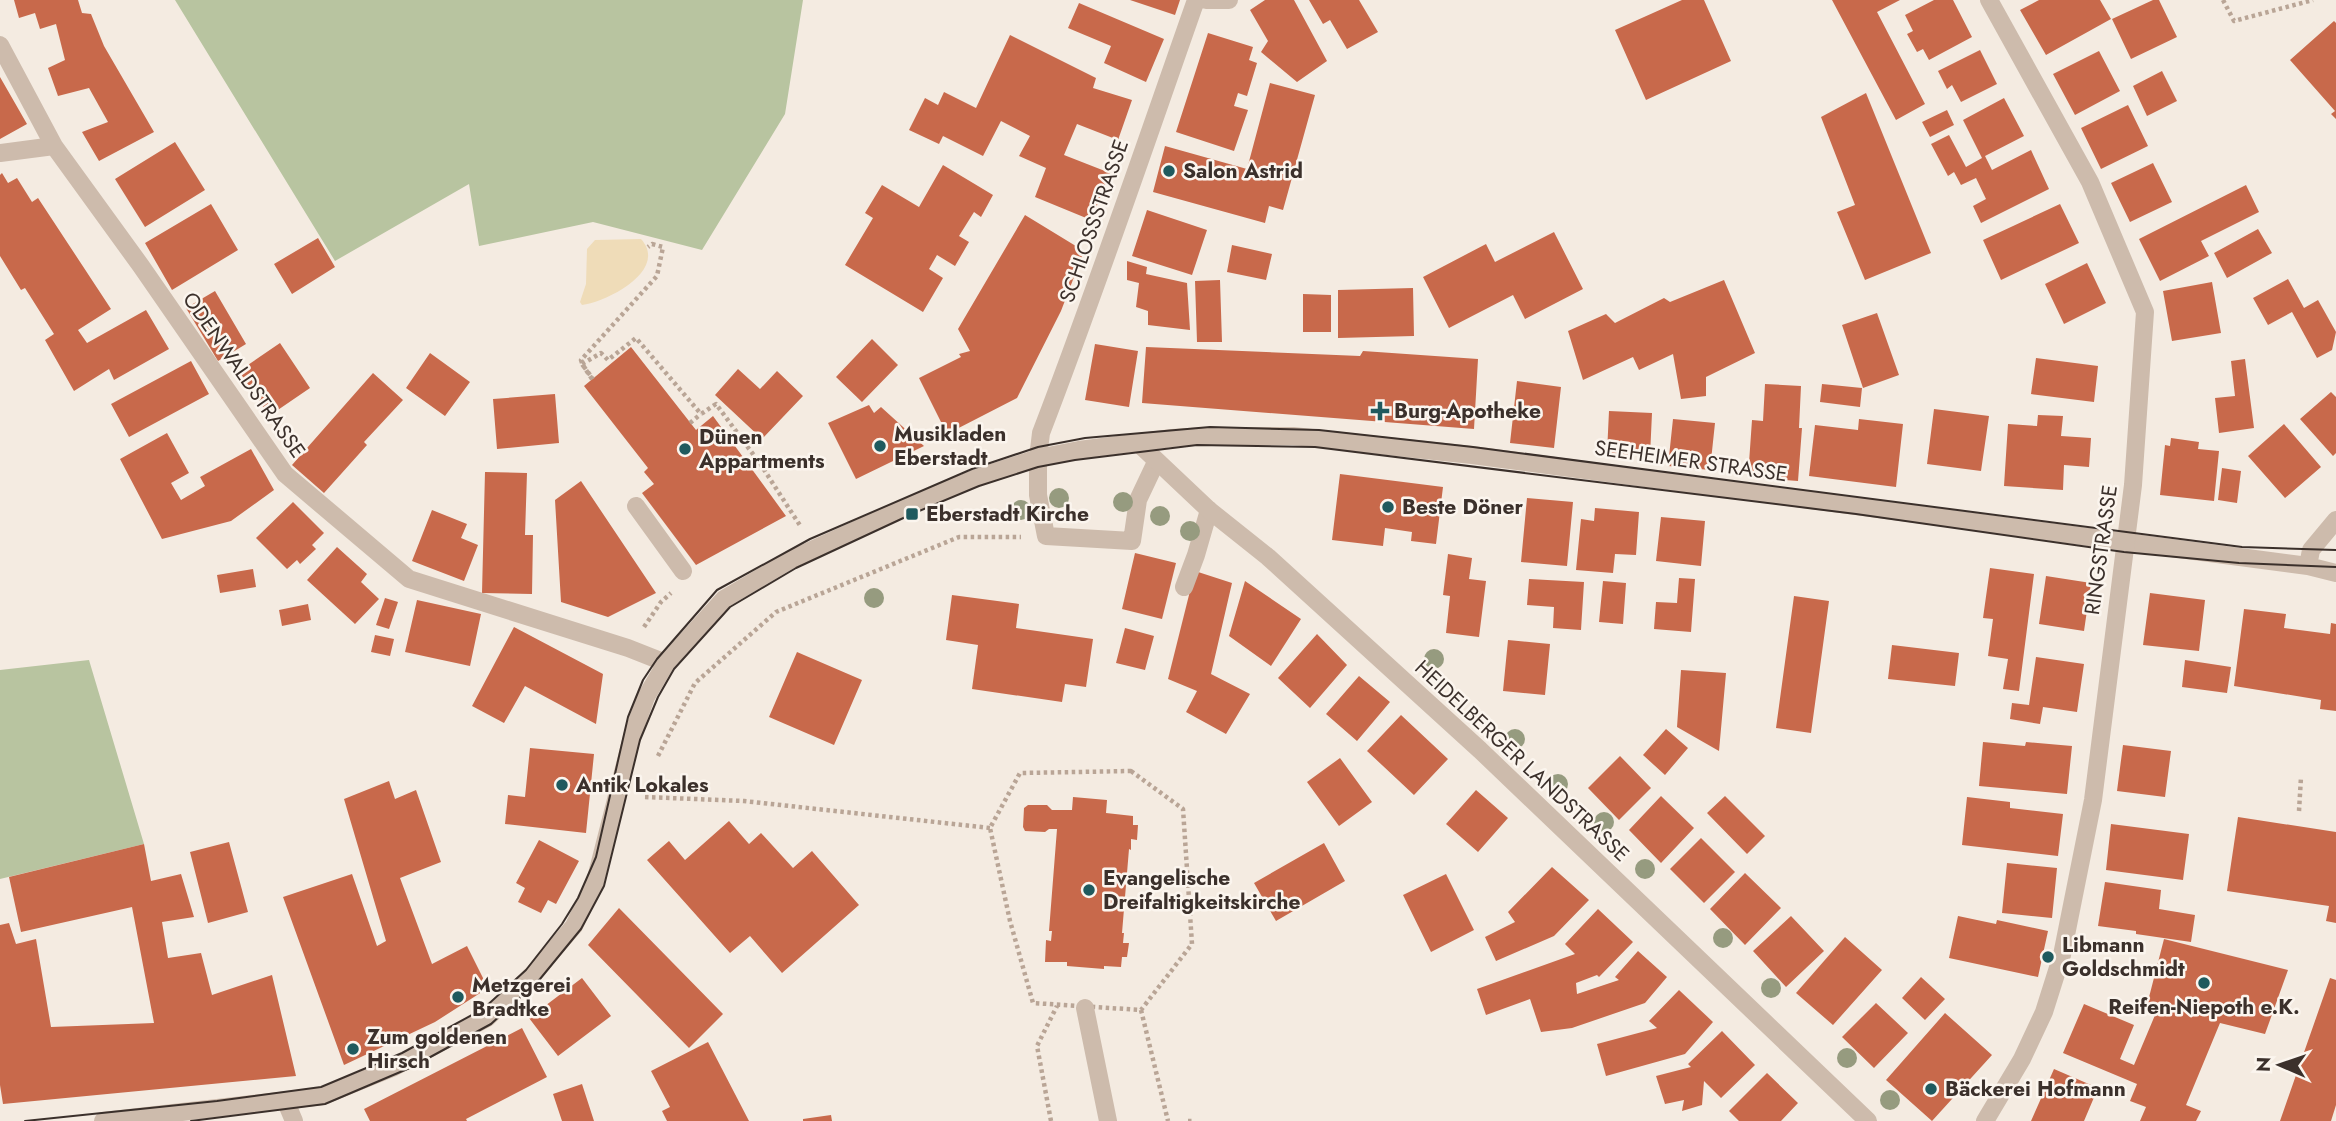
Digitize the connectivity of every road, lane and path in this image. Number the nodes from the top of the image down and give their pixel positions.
1 (1196, 0) edge
2 (1206, 0) edge
3 (1229, 0) edge
4 (2223, 0) edge
5 (2313, 0) edge
6 (1996, 2) edge
7 (0, 45) edge
8 (54, 146) junction
9 (0, 153) edge
10 (648, 247) dead end
11 (582, 364) junction
12 (593, 379) dead end
13 (701, 414) junction
14 (690, 423) dead end
15 (1137, 442) junction
16 (1038, 458) junction
17 (1156, 462) junction
18 (636, 506) dead end
19 (1209, 510) junction
20 (2336, 520) edge
21 (1046, 537) junction
22 (2126, 542) junction
23 (816, 548) junction
24 (2308, 566) junction
25 (683, 571) dead end
26 (2336, 573) edge
27 (1184, 587) dead end
28 (666, 663) junction
29 (654, 767) dead end
30 (2301, 777) dead end
31 (648, 787) dead end
32 (2299, 811) dead end
33 (990, 828) junction
34 (1057, 1005) junction
35 (1086, 1008) junction
36 (1141, 1010) junction
37 (286, 1102) junction
38 (103, 1121) edge
39 (294, 1121) edge
40 (1051, 1121) edge
41 (1108, 1121) edge
42 (1168, 1121) edge
43 (1868, 1121) edge
44 (1985, 1121) edge

1 - 16 street, SCHLOSSSTRASSE
2 - 3 street
4 - 5 path
6 - 22 street, RINGSTRASSE
7 - 8 street, ODENWALDSTRASSE
8 - 9 street
8 - 28 street, ODENWALDSTRASSE
10 - 11 path
11 - 12 path
11 - 13 path
13 - 14 path
13 - 23 path
15 - 16 street, SEEHEIMER STRASSE
15 - 17 street, HEIDELBERGER LANDSTRASSE
15 - 22 street, SEEHEIMER STRASSE
16 - 21 street, SCHLOSSSTRASSE
16 - 23 street
17 - 19 street, HEIDELBERGER LANDSTRASSE
17 - 21 street
18 - 25 street
19 - 27 street
19 - 43 street, HEIDELBERGER LANDSTRASSE
20 - 24 street
21 - 29 path
22 - 24 street, SEEHEIMER STRASSE
22 - 44 street, RINGSTRASSE
23 - 28 street
24 - 26 street, SEEHEIMER STRASSE
28 - 37 street
30 - 32 path
31 - 33 path
33 - 34 path
33 - 36 path
34 - 35 path
34 - 40 path
35 - 36 path
35 - 41 street
36 - 42 path
37 - 38 street
37 - 39 street

